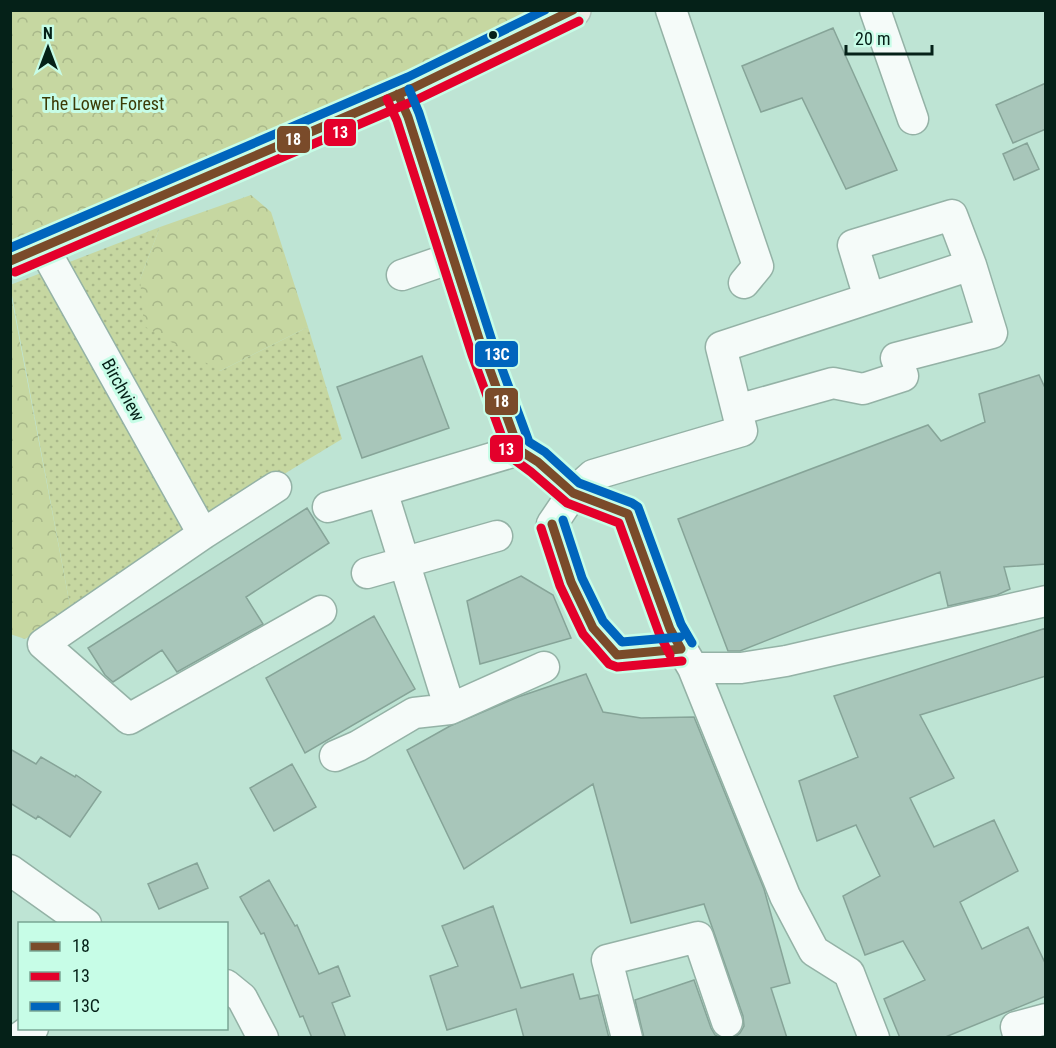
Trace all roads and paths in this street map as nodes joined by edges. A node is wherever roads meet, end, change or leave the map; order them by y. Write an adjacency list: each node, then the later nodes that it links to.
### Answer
1 (574, 10): 4 (main road)
2 (671, 10): 11 (street)
3 (875, 10): 5 (street)
4 (398, 94): 6 (main road); 7 (street)
5 (913, 119)
6 (43, 247): 8 (main road); 19 (street, Birchview)
7 (454, 257): 10 (street); 14 (street)
8 (10, 261)
9 (971, 265): 12 (street); 12 (street); 13 (street)
10 (402, 275)
11 (744, 283)
12 (869, 298): 13 (street)
13 (737, 410): 17 (street)
14 (519, 450): 16 (street); 17 (street)
15 (276, 487): 19 (street)
16 (382, 491): 18 (street); 21 (street)
17 (573, 493): 25 (street); 25 (street)
18 (328, 507)
19 (203, 534): 24 (street)
20 (497, 536): 21 (street)
21 (404, 562): 22 (street); 27 (street)
22 (367, 573)
23 (1046, 601): 25 (street)
24 (321, 611)
25 (687, 659): 38 (street)
26 (544, 667): 27 (street)
27 (450, 709): 28 (street)
28 (335, 756)
29 (10, 870): 30 (street)
30 (83, 922)
31 (228, 987): 36 (street)
32 (1046, 1019): 39 (street)
33 (727, 1022): 37 (street)
34 (31, 1030): 35 (street)
35 (18, 1038)
36 (263, 1038)
37 (627, 1038)
38 (874, 1038)
39 (1019, 1038)

